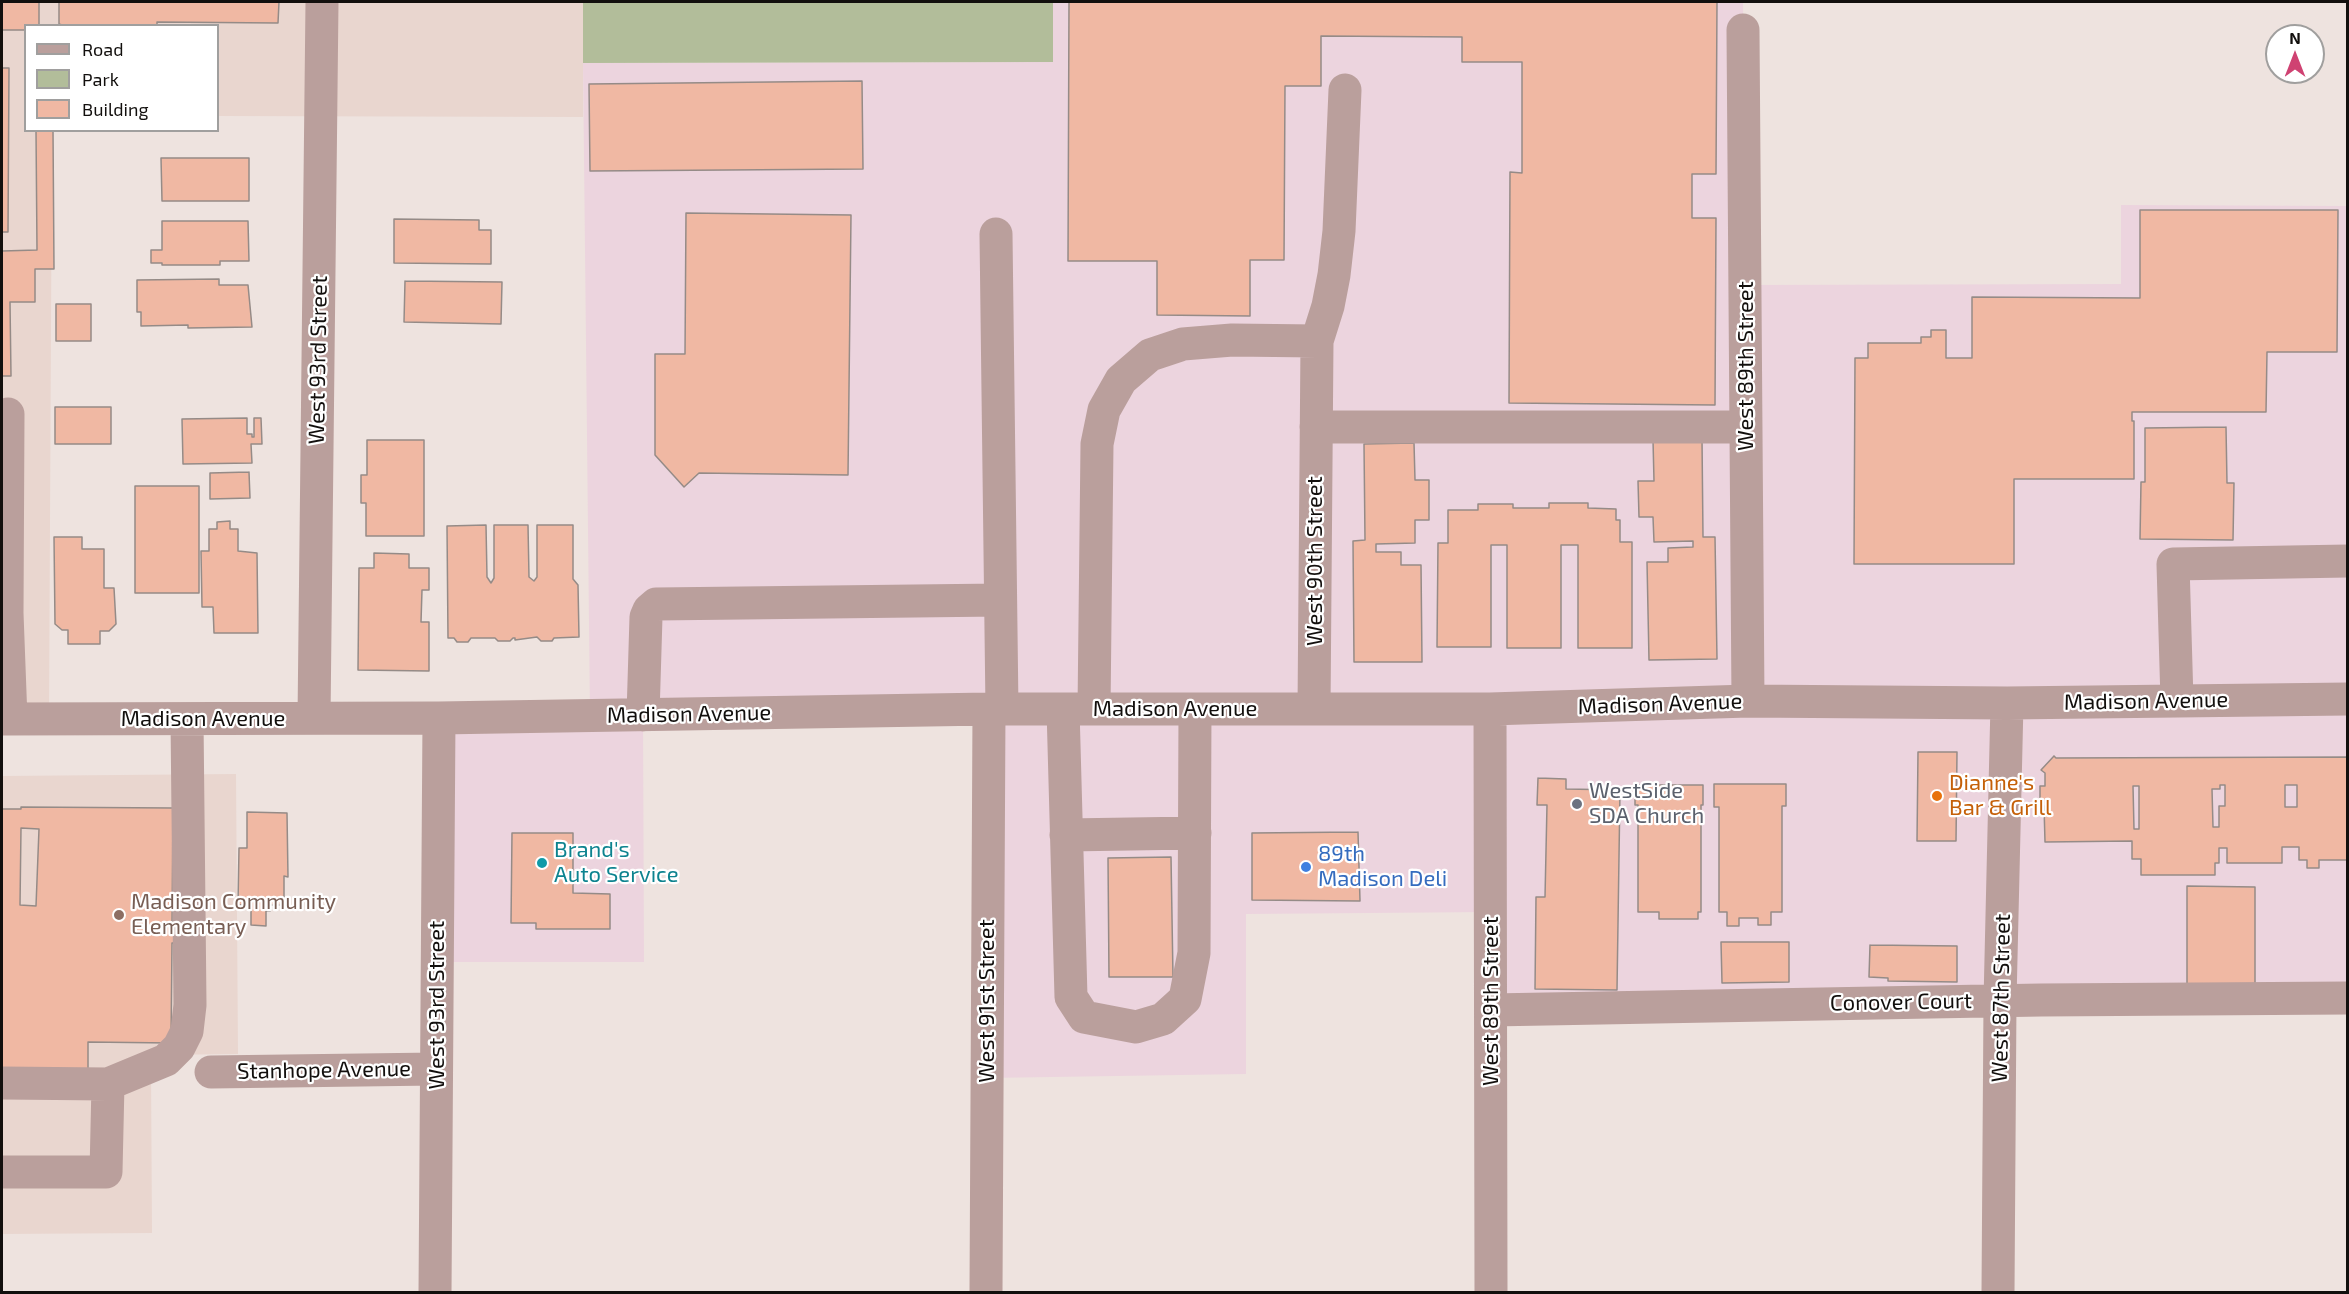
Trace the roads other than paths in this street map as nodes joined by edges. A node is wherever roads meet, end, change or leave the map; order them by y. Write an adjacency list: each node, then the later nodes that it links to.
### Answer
1 (322, 2): 23 (street, West 93rd Street)
2 (1743, 30): 8 (street, West 89th Street)
3 (1345, 90): 5 (street, West 90th Street)
4 (996, 234): 10 (street, West 91st Street)
5 (1317, 341): 7 (street, West 90th Street); 17 (street)
6 (8, 414): 11 (street)
7 (1316, 420): 8 (street); 19 (street, West 90th Street)
8 (1746, 428): 13 (street, West 89th Street)
9 (2348, 561): 14 (street)
10 (1000, 600): 16 (street, West 91st Street); 21 (street)
11 (4, 613): 25 (street)
12 (2348, 699): 14 (street, Madison Avenue)
13 (1748, 701): 15 (street, Madison Avenue); 20 (street, Madison Avenue)
14 (2177, 701): 15 (street, Madison Avenue)
15 (2007, 703): 29 (street, West 87th Street)
16 (995, 710): 17 (street, Madison Avenue); 21 (street, Madison Avenue); 37 (street, West 91st Street)
17 (1078, 710): 18 (street, Madison Avenue); 27 (street)
18 (1195, 710): 19 (street, Madison Avenue); 26 (street)
19 (1314, 710): 20 (street, Madison Avenue)
20 (1490, 710): 30 (street, West 89th Street)
21 (643, 715): 24 (street, Madison Avenue)
22 (187, 718): 23 (street, Madison Avenue); 25 (street, Madison Avenue); 34 (street)
23 (314, 718): 24 (street, Madison Avenue)
24 (439, 718): 31 (street, West 93rd Street)
25 (6, 719)
26 (1195, 833): 27 (street); 27 (street)
27 (1066, 835)
28 (2348, 998): 29 (street, Conover Court)
29 (2000, 1001): 30 (street, Conover Court); 39 (street, West 87th Street)
30 (1491, 1010): 38 (street, West 89th Street)
31 (436, 1069): 32 (street, Stanhope Avenue); 36 (street, West 93rd Street)
32 (211, 1072)
33 (2, 1083): 34 (street)
34 (108, 1084): 35 (street)
35 (2, 1172)
36 (435, 1293)
37 (986, 1293)
38 (1491, 1293)
39 (1998, 1293)

